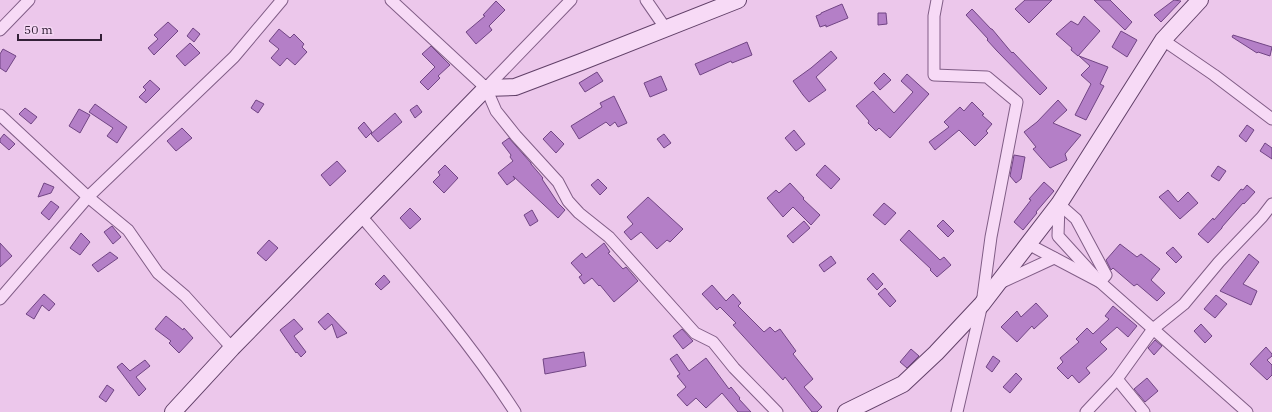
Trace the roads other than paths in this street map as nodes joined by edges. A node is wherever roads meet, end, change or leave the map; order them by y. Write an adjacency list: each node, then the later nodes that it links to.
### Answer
1 (29, 0): 10 (street)
2 (282, 0): 15 (street)
3 (391, 0): 12 (street)
4 (571, 0): 12 (street)
5 (646, 0): 9 (street)
6 (738, 0): 9 (street)
7 (937, 0): 24 (street)
8 (1200, 0): 11 (street)
9 (666, 29): 12 (street)
10 (0, 30)
11 (1163, 40): 14 (street); 16 (street)
12 (486, 88): 18 (street); 30 (street)
13 (0, 115): 15 (street)
14 (1272, 119)
15 (88, 197): 23 (street); 26 (street)
16 (1060, 204): 19 (street); 21 (street); 21 (street)
17 (1272, 204): 25 (street)
18 (361, 216): 26 (street); 29 (street)
19 (1028, 244): 20 (street); 22 (street)
20 (1054, 258): 21 (street); 22 (street)
21 (1100, 282): 25 (street)
22 (998, 283): 24 (street)
23 (0, 299)
24 (982, 304): 31 (street); 32 (street)
25 (1153, 329): 27 (street); 35 (street)
26 (232, 348): 28 (street)
27 (1117, 378): 33 (street); 34 (street)
28 (173, 412)
29 (515, 412)
30 (777, 412)
31 (846, 412)
32 (957, 412)
33 (1086, 412)
34 (1144, 412)
35 (1247, 412)

